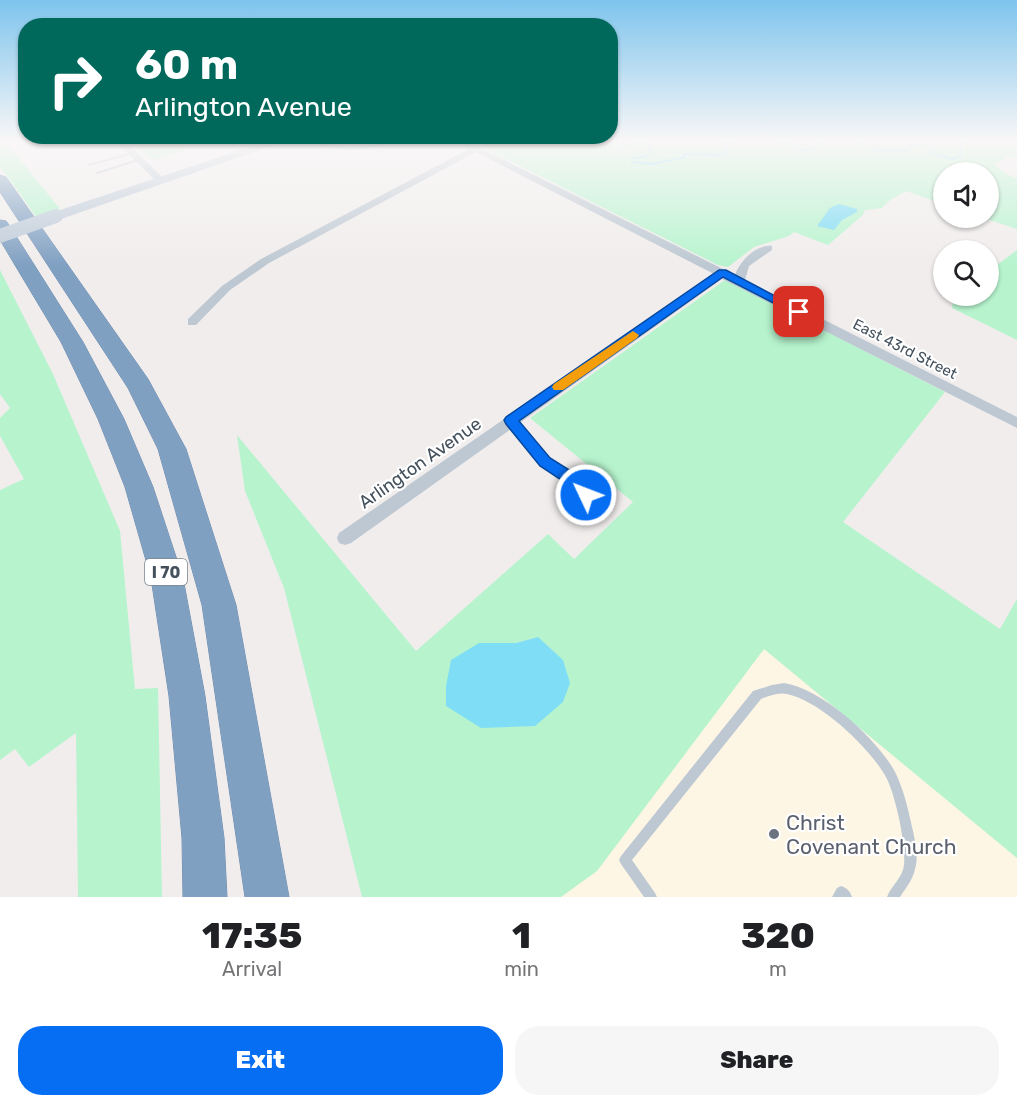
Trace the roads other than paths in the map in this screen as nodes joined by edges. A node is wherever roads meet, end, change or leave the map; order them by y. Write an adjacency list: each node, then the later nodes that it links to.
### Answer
1 (1, 182): 16 (highway, I 70)
2 (155, 182): 6 (street, bridge)
3 (415, 182): 10 (street)
4 (542, 182): 8 (street, East 43rd Street)
5 (0, 225): 15 (highway, I 70)
6 (0, 236)
7 (768, 248): 9 (street)
8 (723, 273): 9 (street, East 43rd Street); 11 (street, Arlington Avenue)
9 (739, 281): 12 (street, East 43rd Street)
10 (192, 322)
11 (511, 420): 13 (lane); 14 (street, Arlington Avenue)
12 (1017, 423)
13 (580, 504)
14 (345, 538)
15 (205, 897)
16 (267, 897)
17 (651, 897): 20 (lane)
18 (838, 897): 19 (lane)
19 (846, 897)
20 (893, 897)

